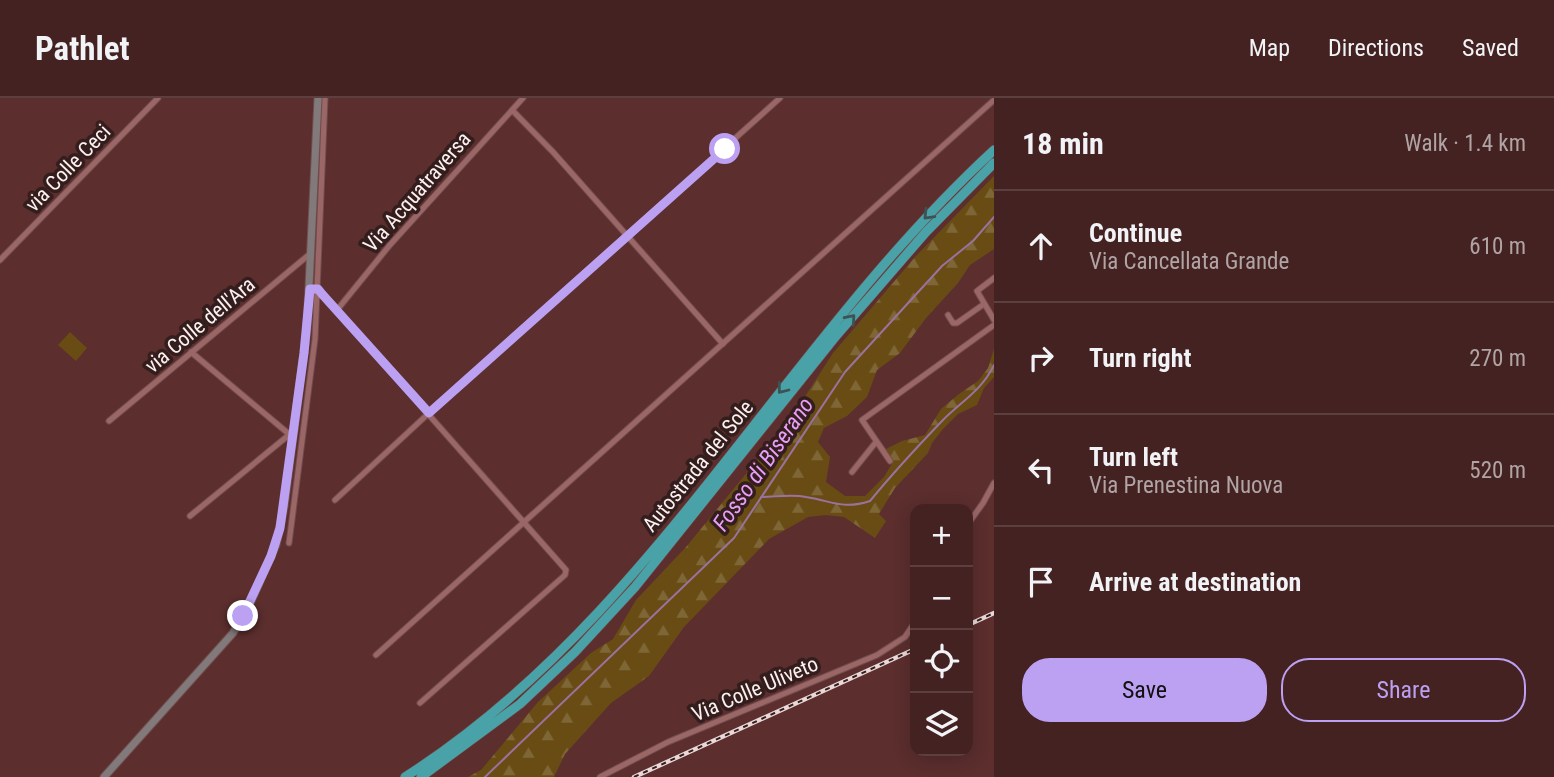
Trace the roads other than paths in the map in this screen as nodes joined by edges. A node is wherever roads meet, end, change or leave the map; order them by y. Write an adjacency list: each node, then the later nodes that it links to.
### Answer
1 (158, 98): 12 (street, via Colle Ceci)
2 (318, 98): 11 (main road)
3 (326, 98): 14 (street)
4 (523, 98): 7 (street, Via Acquatraversa)
5 (780, 98): 10 (street)
6 (994, 100): 20 (street)
7 (512, 110): 10 (street); 16 (street, Via Acquatraversa)
8 (994, 150): 38 (highway, Autostrada del Sole, one-way to 38)
9 (994, 163): 39 (highway, Autostrada del Sole, one-way to 9)
10 (627, 236): 20 (street); 22 (street)
11 (311, 252): 14 (main road); 21 (street, via Colle dell'Ara)
12 (0, 260)
13 (994, 278): 15 (street)
14 (314, 289): 16 (street); 24 (main road); 33 (street)
15 (984, 304): 17 (street); 18 (street)
16 (337, 310): 22 (street)
17 (991, 310): 19 (street)
18 (948, 315)
19 (994, 322): 25 (street)
20 (723, 344): 32 (street)
21 (191, 352): 23 (street, via Colle dell'Ara); 24 (street)
22 (429, 413): 29 (street); 32 (street)
23 (109, 421)
24 (292, 432): 30 (street); 37 (main road)
25 (876, 442): 26 (street); 27 (street)
26 (890, 461)
27 (852, 472)
28 (994, 483): 31 (street)
29 (335, 500)
30 (190, 516)
31 (973, 517)
32 (525, 522): 35 (street); 36 (street)
33 (289, 543)
34 (910, 629): 40 (street, Via Colle Uliveto)
35 (376, 655)
36 (420, 703)
37 (104, 777)
38 (405, 777)
39 (421, 777)
40 (600, 777)

